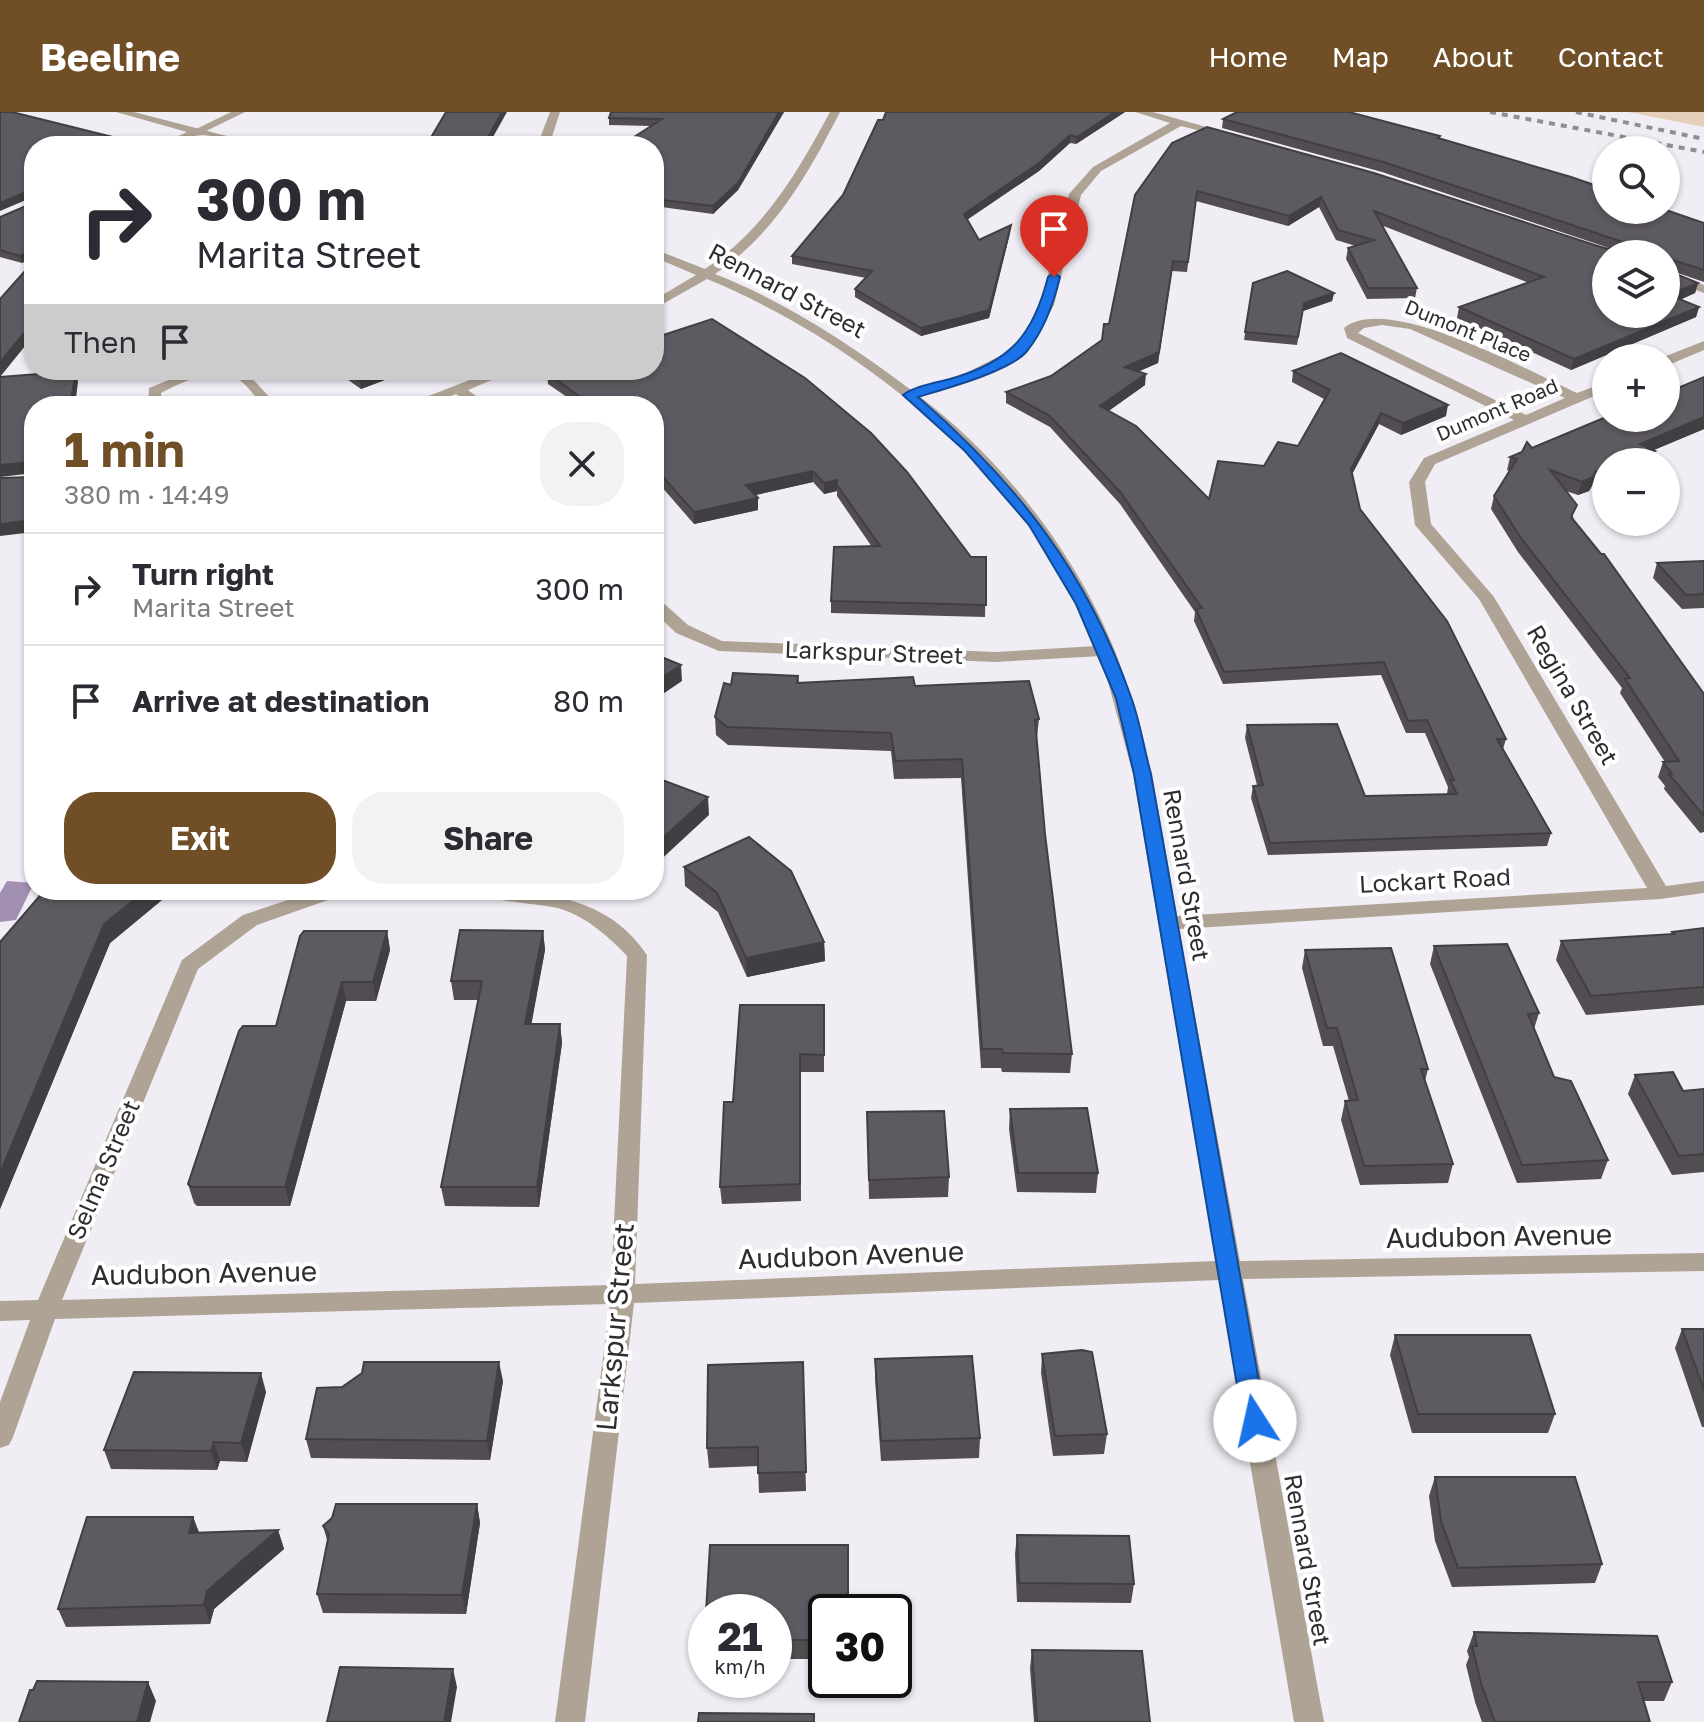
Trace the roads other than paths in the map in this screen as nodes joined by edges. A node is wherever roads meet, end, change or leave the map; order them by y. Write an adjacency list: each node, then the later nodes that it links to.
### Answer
1 (121, 112): 7 (street)
2 (240, 112): 7 (street)
3 (555, 112): 10 (street)
4 (835, 112): 13 (street)
5 (1140, 112): 6 (street)
6 (1180, 122): 11 (street); 24 (street)
7 (198, 131): 8 (street); 9 (street)
8 (187, 136)
9 (219, 136)
10 (547, 136)
11 (1239, 138)
12 (664, 257): 13 (street, Rennard Street)
13 (709, 275): 16 (street); 24 (street, Rennard Street)
14 (1680, 280): 15 (street)
15 (1704, 289)
16 (664, 300)
17 (1704, 345): 18 (street)
18 (1680, 355)
19 (175, 380): 25 (street)
20 (246, 380): 26 (street)
21 (484, 380): 22 (street)
22 (459, 390): 27 (street); 28 (street)
23 (1592, 392): 29 (street, Dumont Road)
24 (909, 395): 33 (street, Rennard Street)
25 (154, 396)
26 (261, 396)
27 (441, 396)
28 (468, 396)
29 (1576, 398): 30 (street, Dumont Road); 30 (street, Dumont Place)
30 (1525, 420): 31 (street, Dumont Road)
31 (1428, 530): 35 (street, Regina Street)
32 (664, 612): 33 (street, Larkspur Street)
33 (1107, 651): 38 (street, Rennard Street)
34 (1704, 887): 35 (street, Lockart Road)
35 (1660, 893): 38 (street, Lockart Road)
36 (309, 900): 42 (street, Selma Street)
37 (547, 900): 41 (street, Larkspur Street)
38 (1168, 923): 40 (street, Rennard Street)
39 (1704, 1262): 40 (street, Audubon Avenue)
40 (1228, 1270): 41 (street, Audubon Avenue); 46 (street, Rennard Street)
41 (623, 1294): 42 (street, Audubon Avenue); 45 (street, Larkspur Street)
42 (47, 1307): 43 (street, Audubon Avenue); 44 (street, Selma Street)
43 (0, 1311)
44 (0, 1437)
45 (570, 1722)
46 (1309, 1722)

